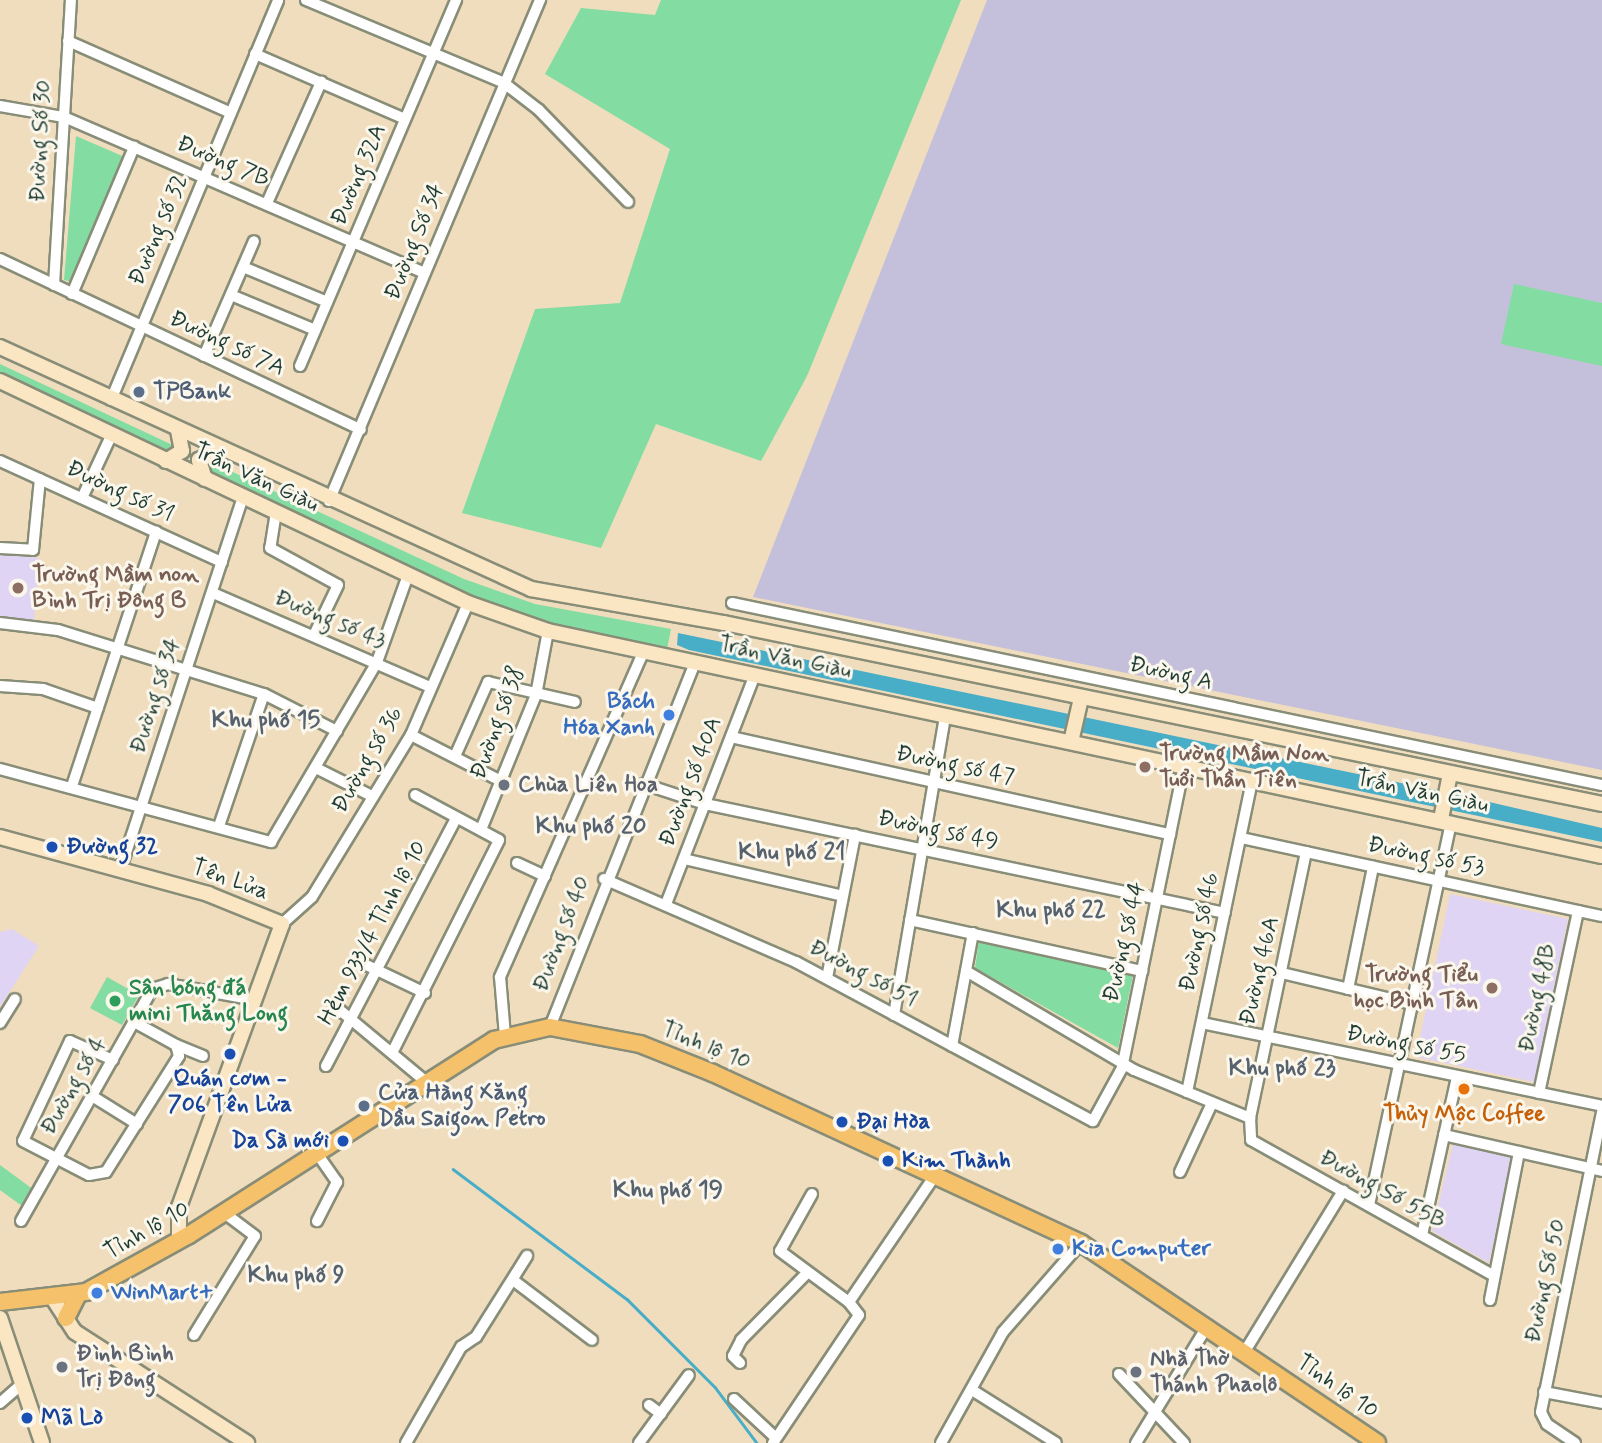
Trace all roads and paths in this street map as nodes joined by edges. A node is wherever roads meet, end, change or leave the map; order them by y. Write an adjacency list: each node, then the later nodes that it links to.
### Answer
1 (71, 0): 6 (street, Đường Số 30)
2 (278, 0): 8 (street, Đường số 32)
3 (306, 0): 7 (street)
4 (456, 0): 7 (street, Đường 32A)
5 (540, 0): 10 (street, Đường Số 34)
6 (68, 41): 12 (street); 13 (street, Đường Số 30)
7 (433, 53): 10 (street); 14 (street, Đường 32A)
8 (255, 54): 9 (street); 12 (street, Đường số 32)
9 (321, 82): 14 (street); 18 (street)
10 (504, 83): 17 (street); 23 (street, Đường Số 34)
11 (0, 106): 13 (street, Đường 7B)
12 (231, 113): 16 (street, Đường số 32)
13 (64, 117): 15 (street, Đường 7B); 24 (street, Đường Số 30)
14 (405, 119): 19 (street, Đường 32A)
15 (134, 147): 16 (street, Đường 7B); 25 (street)
16 (204, 176): 18 (street, Đường 7B); 28 (street, Đường số 32)
17 (628, 202)
18 (267, 203): 19 (street, Đường 7B)
19 (354, 240): 23 (street, Đường 7B); 27 (street, Đường 32A)
20 (254, 241): 22 (street)
21 (0, 259): 24 (street, Đường số 7A)
22 (243, 267): 26 (street); 27 (street)
23 (425, 273): 35 (street, Đường Số 34)
24 (54, 285): 25 (street, Đường số 7A)
25 (72, 294): 28 (street, Đường số 7A)
26 (230, 295): 29 (street); 31 (street)
27 (327, 302): 29 (street, Đường 32A)
28 (141, 327): 31 (street, Đường số 7A); 34 (street, Đường số 32)
29 (315, 330): 32 (street, Đường 32A)
30 (0, 347): 34 (main road, Trần Văn Giàu)
31 (204, 356): 35 (street, Đường số 7A)
32 (300, 366)
33 (0, 381): 37 (main road, Trần Văn Giàu)
34 (111, 400): 36 (main road, Trần Văn Giàu)
35 (360, 430): 45 (street, Đường Số 34)
36 (178, 431): 38 (main road, Trần Văn Giàu); 40 (main road)
37 (111, 436): 40 (main road, Trần Văn Giàu); 44 (street)
38 (220, 451): 42 (main road); 45 (main road, Trần Văn Giàu)
39 (0, 461): 41 (street, Đường số 31)
40 (166, 461): 42 (main road, Trần Văn Giàu)
41 (40, 479): 44 (street, Đường số 31); 48 (street)
42 (206, 479): 43 (main road, Trần Văn Giàu)
43 (243, 497): 46 (main road, Trần Văn Giàu); 49 (street, Đường số 34)
44 (82, 498): 47 (street, Đường số 31)
45 (329, 501): 68 (main road, Trần Văn Giàu)
46 (276, 512): 50 (main road, Trần Văn Giàu); 56 (street)
47 (156, 533): 49 (street, Đường số 31); 57 (street)
48 (0, 548)
49 (222, 562): 51 (street, Đường số 34)
50 (408, 575): 52 (main road, Trần Văn Giàu); 59 (street)
51 (213, 593): 56 (street, Đường số 43); 61 (street, Đường số 34)
52 (468, 603): 55 (main road, Trần Văn Giàu); 64 (street, Đường số 36)
53 (732, 603): 84 (street, Đường A)
54 (0, 624): 57 (street)
55 (548, 631): 58 (main road, Trần Văn Giàu); 66 (street, Đường số 38)
56 (314, 635): 59 (street, Đường số 43)
57 (118, 648): 61 (street); 69 (street)
58 (644, 651): 60 (main road, Trần Văn Giàu); 106 (street)
59 (377, 662): 64 (street, Đường số 43); 71 (street)
60 (695, 662): 62 (main road, Trần Văn Giàu); 83 (street, Đường số 40)
61 (186, 669): 65 (street); 88 (street, Đường số 34)
62 (755, 675): 70 (main road, Trần Văn Giàu); 73 (street, Đường số 40A)
63 (0, 686): 69 (street)
64 (430, 687): 72 (street, Đường số 36)
65 (264, 694): 71 (street); 93 (street)
66 (536, 695): 67 (street); 75 (street); 81 (street, Đường số 38)
67 (575, 702)
68 (1080, 702): 74 (main road); 79 (main road, Trần Văn Giàu)
69 (98, 708): 85 (street)
70 (945, 716): 74 (main road, Trần Văn Giàu); 82 (street)
71 (337, 731): 77 (street)
72 (411, 735): 75 (street); 87 (street, Đường số 36)
73 (731, 737): 82 (street, Đường số 47); 89 (street, Đường số 40A)
74 (1072, 738): 76 (main road, Trần Văn Giàu)
75 (456, 754): 81 (street)
76 (1184, 765): 80 (main road, Trần Văn Giàu); 95 (street, Đường số 44)
77 (316, 768): 87 (street); 93 (street)
78 (0, 769): 85 (street)
79 (1450, 774): 90 (main road, Trần Văn Giàu); 92 (main road)
80 (1252, 780): 92 (main road, Trần Văn Giàu); 98 (street, Đường số 46)
81 (501, 781): 94 (street, Đường số 38)
82 (934, 783): 95 (street, Đường số 47); 99 (street)
83 (644, 784): 89 (street, Đường số 49); 107 (street, Đường số 40)
84 (1602, 785)
85 (72, 786): 88 (street)
86 (415, 795): 91 (street)
87 (372, 796): 116 (street, Đường số 36)
88 (144, 803): 93 (street); 105 (street, Đường số 34)
89 (705, 804): 96 (street, Đường số 49); 102 (street, Đường số 40A)
90 (1602, 804)
91 (456, 818): 94 (street); 119 (street, Hẻm 933/4 Tỉnh lộ 10)
92 (1446, 820): 101 (main road, Trần Văn Giàu); 108 (street)
93 (219, 827)
94 (482, 827): 125 (street)
95 (1170, 834): 110 (street, Đường số 44)
96 (855, 835): 99 (street, Đường số 49); 109 (street)
97 (0, 837): 105 (main road, Tên Lửa)
98 (1241, 838): 100 (street, Đường số 53); 113 (street, Đường số 46)
99 (922, 849): 110 (street, Đường số 49); 115 (street)
100 (1306, 852): 104 (street, Đường số 53); 122 (street, Đường 46A)
101 (1601, 855)
102 (684, 859): 109 (street); 111 (street, Đường số 40A)
103 (517, 863): 106 (street)
104 (1373, 867): 108 (street, Đường số 53); 124 (street)
105 (121, 868): 116 (main road, Tên Lửa)
106 (545, 876): 136 (street)
107 (604, 879): 111 (street, Đường số 51); 135 (street, Đường số 40)
108 (1442, 883): 112 (street, Đường số 53); 128 (street)
109 (843, 896): 123 (street)
110 (1157, 898): 113 (street, Đường số 49); 121 (street, Đường số 44)
111 (666, 904): 123 (street, Đường số 51)
112 (1578, 911): 114 (street, Đường số 53); 149 (street, Đường 48B)
113 (1225, 913): 134 (street, Đường số 46)
114 (1602, 916)
115 (910, 920): 117 (street); 130 (street)
116 (282, 924): 127 (main road, Tên Lửa)
117 (973, 933): 120 (street); 121 (street)
118 (360, 962): 119 (street)
119 (379, 970): 125 (street); 131 (street, Hẻm 933/4 Tỉnh lộ 10)
120 (966, 971): 139 (street); 143 (street)
121 (1142, 971): 143 (street, Đường số 44)
122 (1282, 973): 124 (street); 137 (street, Đường 46A)
123 (827, 978): 130 (street, Đường số 51)
124 (1349, 989): 128 (street)
125 (425, 993): 140 (street)
126 (15, 999): 133 (street)
127 (255, 1000): 132 (street, Đường số 4); 172 (main road, Tên Lửa)
128 (1416, 1005): 145 (street)
129 (335, 1006): 131 (street)
130 (894, 1015): 139 (street, Đường số 51)
131 (351, 1017): 140 (street); 144 (street, Hẻm 933/4 Tỉnh lộ 10)
132 (134, 1022): 138 (street); 142 (street, Đường số 4)
133 (0, 1023)
134 (1202, 1023): 137 (street, Đường số 55); 148 (street, Đường số 46)
135 (550, 1027): 136 (main road, Tỉnh lộ 10); 164 (main road, Tỉnh lộ 10)
136 (505, 1035): 147 (main road, Tỉnh lộ 10)
137 (1266, 1038): 145 (street, Đường số 55); 154 (street, Đường 46A)
138 (176, 1045): 141 (street); 156 (street)
139 (952, 1046): 155 (street, Đường số 51)
140 (393, 1051): 147 (street)
141 (203, 1056)
142 (113, 1060): 150 (street, Đường số 4); 161 (street)
143 (1123, 1063): 148 (street); 155 (street, Đường số 44)
144 (326, 1066)
145 (1403, 1066): 146 (street, Đường số 55); 167 (street)
146 (1457, 1077): 149 (street, Đường số 55); 157 (street)
147 (425, 1081): 159 (main road, Tỉnh lộ 10)
148 (1187, 1092): 151 (street)
149 (1539, 1093): 152 (street, Đường số 55)
150 (92, 1096): 156 (street); 161 (street, Đường số 4)
151 (1212, 1103): 154 (street); 163 (street)
152 (1602, 1106)
153 (1602, 1112): 162 (street, Đường Số 50)
154 (1250, 1118): 158 (street, Đường 46A)
155 (1093, 1121)
156 (137, 1124): 161 (street)
157 (1444, 1135): 160 (street); 171 (street)
158 (1251, 1139): 165 (street, Đường Số 55B)
159 (316, 1152): 168 (main road, Tỉnh lộ 10); 170 (street)
160 (1519, 1152): 162 (street); 176 (street)
161 (56, 1159): 169 (street, Đường số 4)
162 (1596, 1169): 194 (street, Đường Số 50)
163 (1180, 1172)
164 (936, 1174): 173 (main road, Tỉnh lộ 10); 182 (street)
165 (1343, 1191): 167 (street, Đường Số 55B); 188 (street)
166 (812, 1194): 175 (street)
167 (1369, 1205): 171 (street, Đường Số 55B)
168 (223, 1212): 172 (main road, Tỉnh lộ 10); 186 (street)
169 (21, 1221)
170 (317, 1221)
171 (1422, 1235): 176 (street, Đường Số 55B)
172 (179, 1241): 178 (main road, Tỉnh lộ 10)
173 (1081, 1243): 185 (main road, Tỉnh lộ 10); 193 (street)
174 (527, 1256): 177 (street)
175 (806, 1274): 182 (street); 189 (street)
176 (1494, 1276): 180 (street)
177 (513, 1280): 187 (street); 205 (street)
178 (78, 1294): 179 (main road, Tỉnh lộ 10); 184 (main road)
179 (54, 1300): 181 (main road, Tỉnh lộ 10); 184 (main road)
180 (1490, 1300)
181 (0, 1302)
182 (849, 1302): 201 (street)
183 (0, 1318): 192 (main road)
184 (65, 1318): 204 (main road)
185 (1208, 1325): 188 (main road, Tỉnh lộ 10); 199 (street)
186 (194, 1335)
187 (592, 1340)
188 (1245, 1351): 202 (main road, Tỉnh lộ 10)
189 (740, 1363)
190 (1119, 1374): 199 (street)
191 (689, 1376): 200 (street)
192 (21, 1385): 196 (street); 203 (main road)
193 (972, 1390): 207 (street); 208 (street)
194 (1544, 1392): 197 (street); 211 (street, Đường Số 50)
195 (734, 1399): 201 (street)
196 (0, 1403)
197 (1602, 1404)
198 (649, 1405): 200 (street)
199 (1154, 1410): 209 (street); 210 (street)
200 (661, 1414): 206 (street)
201 (775, 1441)
202 (1372, 1442)
203 (42, 1443)
204 (247, 1443)
205 (406, 1443)
206 (639, 1443)
207 (941, 1443)
208 (1056, 1443)
209 (1136, 1443)
210 (1184, 1443)
211 (1574, 1443)

